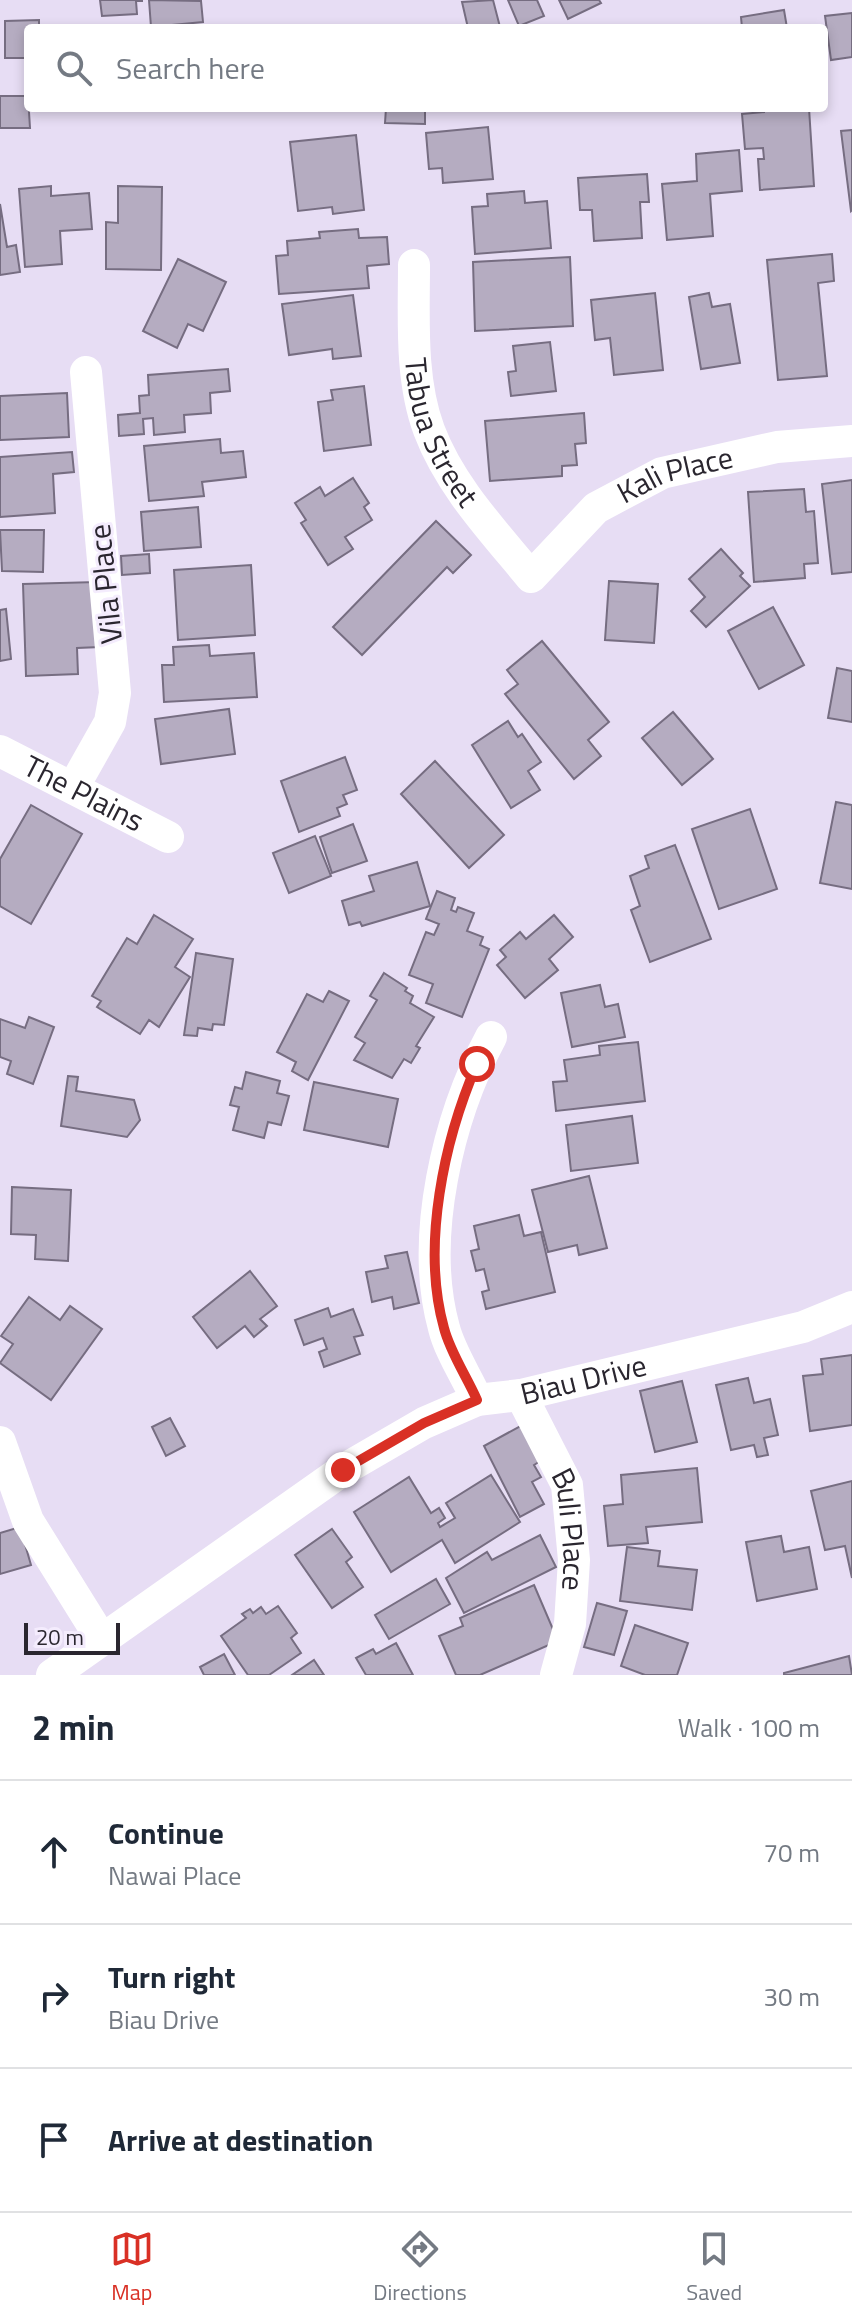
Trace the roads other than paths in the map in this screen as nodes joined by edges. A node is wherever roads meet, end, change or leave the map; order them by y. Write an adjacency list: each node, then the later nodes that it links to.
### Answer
1 (414, 265): 4 (street, Tabua Street)
2 (86, 372): 6 (street, Vila Place)
3 (852, 441): 4 (street, Kali Place)
4 (531, 577)
5 (0, 751): 6 (street, The Plains)
6 (74, 786): 7 (street, The Plains)
7 (168, 837)
8 (491, 1037): 11 (street)
9 (852, 1307): 10 (street, Biau Drive)
10 (521, 1395): 11 (street, Biau Drive); 15 (street, Buli Place)
11 (477, 1400): 13 (street, Biau Drive)
12 (0, 1442): 13 (street)
13 (102, 1640): 14 (street, Biau Drive)
14 (52, 1675)
15 (556, 1675)

